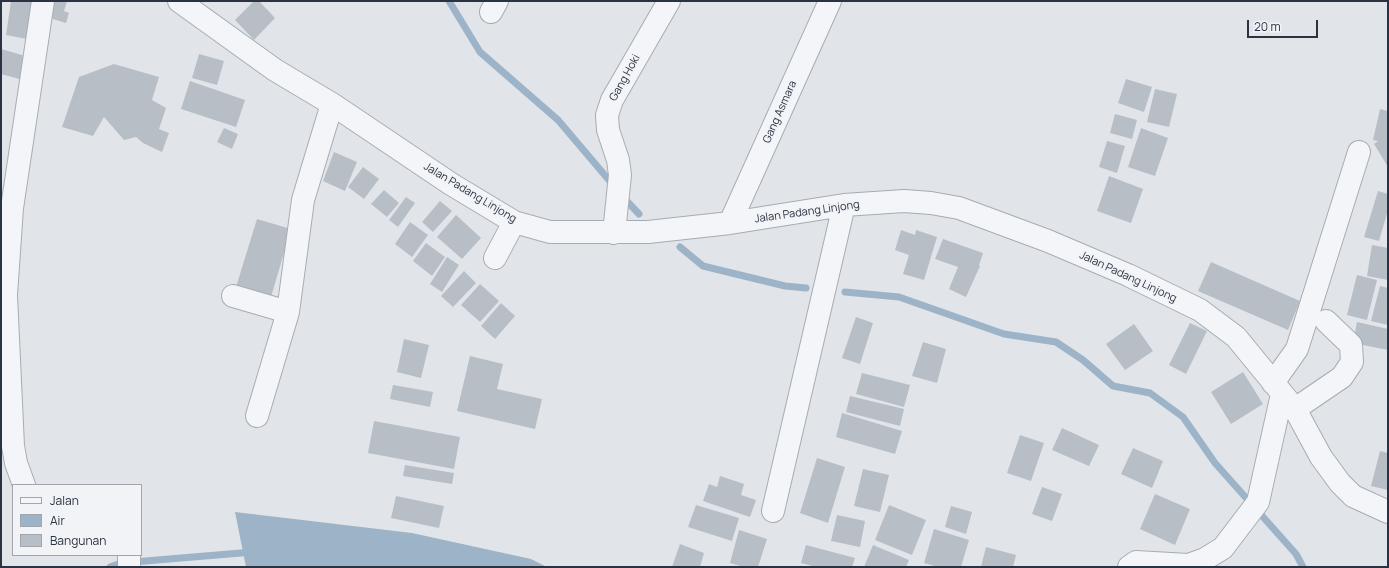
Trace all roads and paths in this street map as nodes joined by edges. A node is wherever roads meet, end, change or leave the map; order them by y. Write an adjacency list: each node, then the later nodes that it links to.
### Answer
1 (43, 1): 17 (street)
2 (670, 1): 10 (street, Gang Hoki)
3 (830, 1): 9 (street, Gang Asmara)
4 (182, 2): 5 (street, Jalan Padang Linjong)
5 (332, 104): 8 (street, Jalan Padang Linjong); 13 (street)
6 (1359, 152): 15 (street)
7 (844, 205): 9 (street, Jalan Padang Linjong); 15 (street, Jalan Padang Linjong); 18 (street)
8 (514, 222): 10 (street, Jalan Padang Linjong); 11 (street)
9 (730, 223): 10 (street, Jalan Padang Linjong)
10 (614, 233)
11 (495, 258)
12 (233, 296): 13 (street)
13 (288, 312): 16 (street)
14 (1326, 321): 15 (street)
15 (1283, 395): 19 (street, Jalan Padang Linjong); 22 (street)
16 (257, 416)
17 (24, 484)
18 (773, 512)
19 (1388, 512)
20 (129, 556): 21 (street)
21 (129, 567)
22 (1129, 567)

